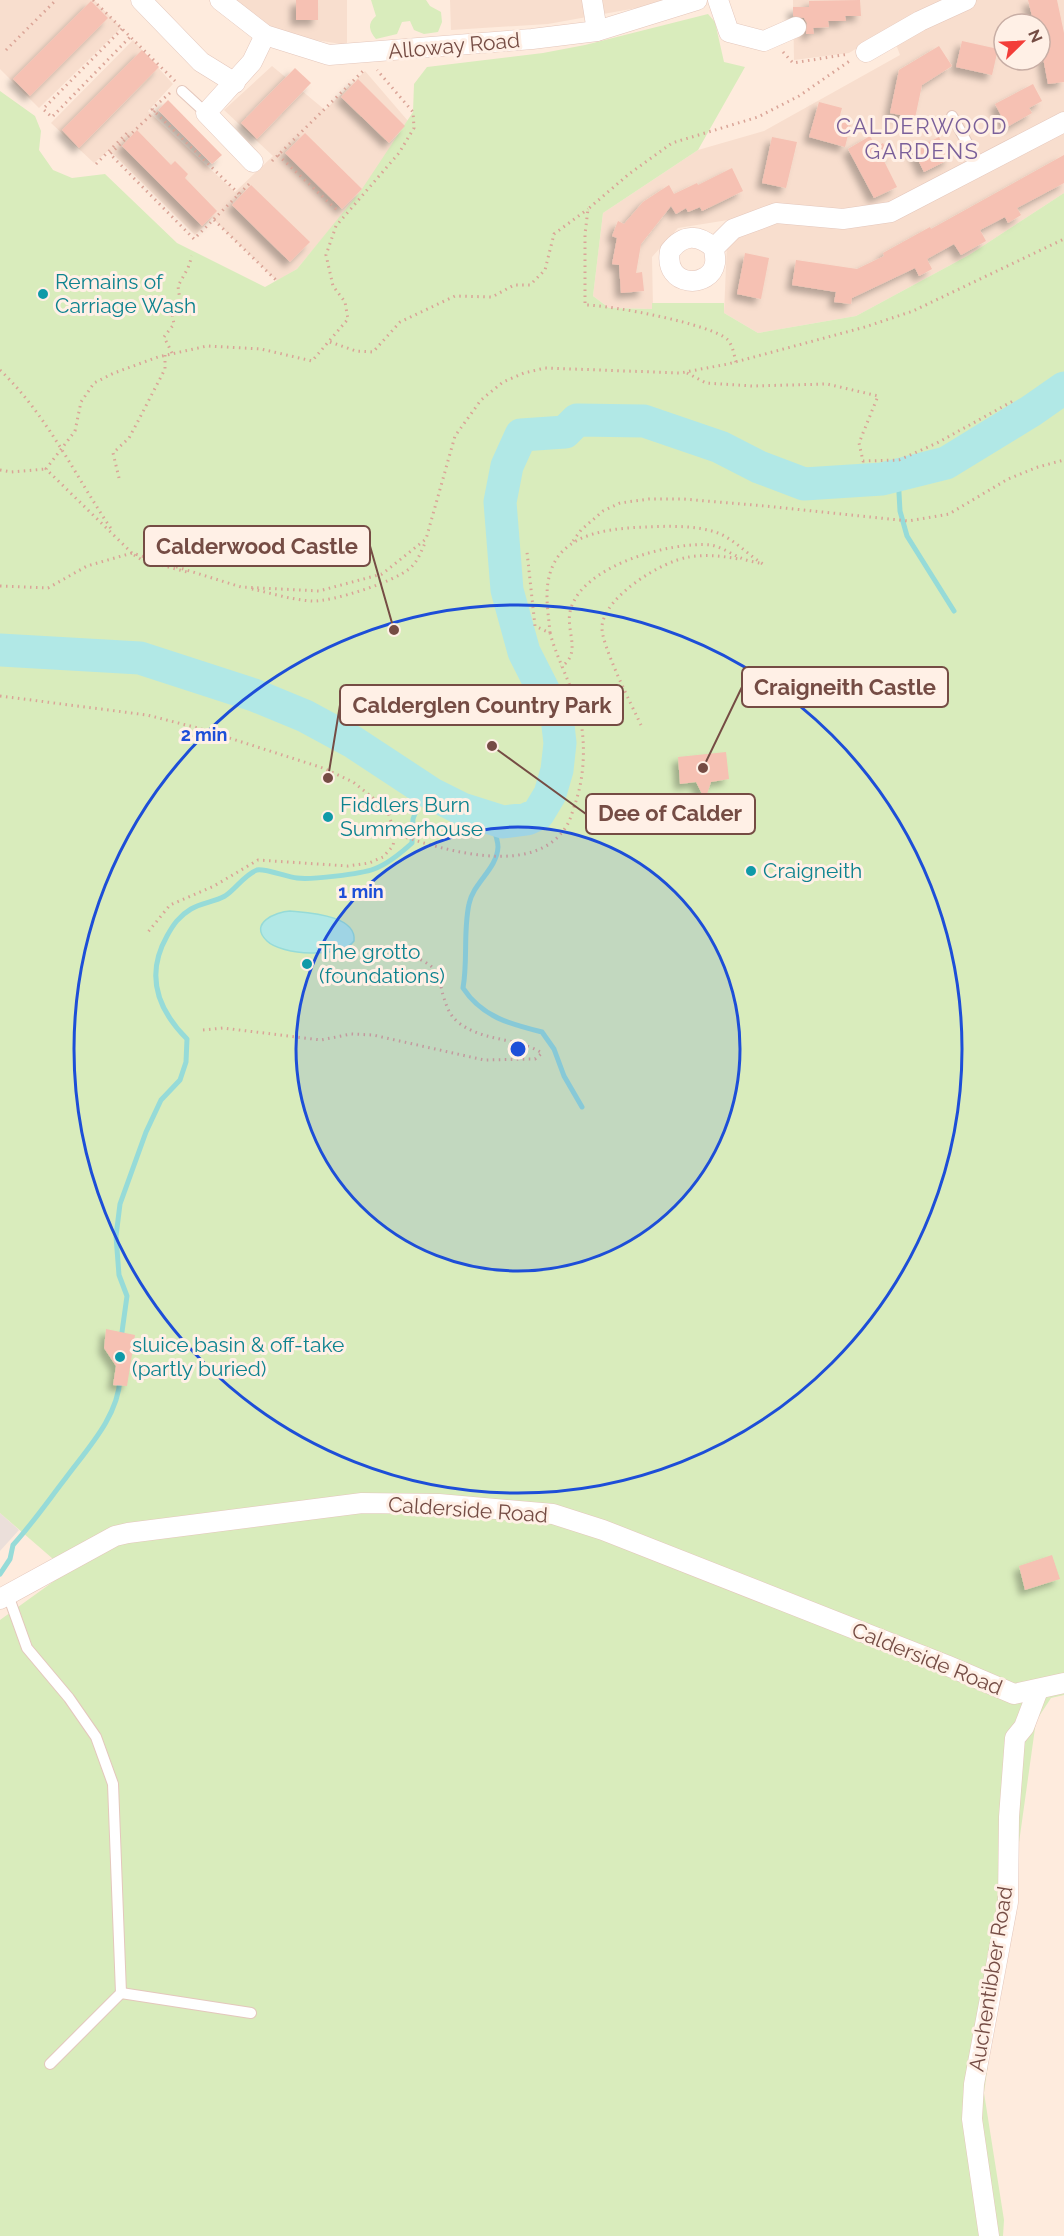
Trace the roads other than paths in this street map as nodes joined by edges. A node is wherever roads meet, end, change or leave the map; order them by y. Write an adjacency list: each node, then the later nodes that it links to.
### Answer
1 (141, 0): 11 (street)
2 (220, 0): 9 (street, Alloway Road)
3 (592, 0): 8 (street)
4 (697, 0): 8 (street, Alloway Road)
5 (718, 0): 7 (street)
6 (966, 0): 10 (street)
7 (796, 27)
8 (597, 31): 9 (street, Alloway Road)
9 (265, 35): 11 (street)
10 (863, 52)
11 (235, 83): 13 (street)
12 (180, 88): 13 (lane)
13 (206, 113): 17 (street)
14 (952, 116): 16 (lane)
15 (1064, 122): 16 (street)
16 (980, 166): 18 (street)
17 (259, 168)
18 (714, 248)
19 (4, 1597): 21 (street, Calderside Road); 22 (lane)
20 (1064, 1683): 21 (street, Calderside Road)
21 (1038, 1690): 25 (street, Auchentibber Road)
22 (121, 1993): 23 (lane); 24 (lane)
23 (251, 2013)
24 (50, 2064)
25 (989, 2236)

